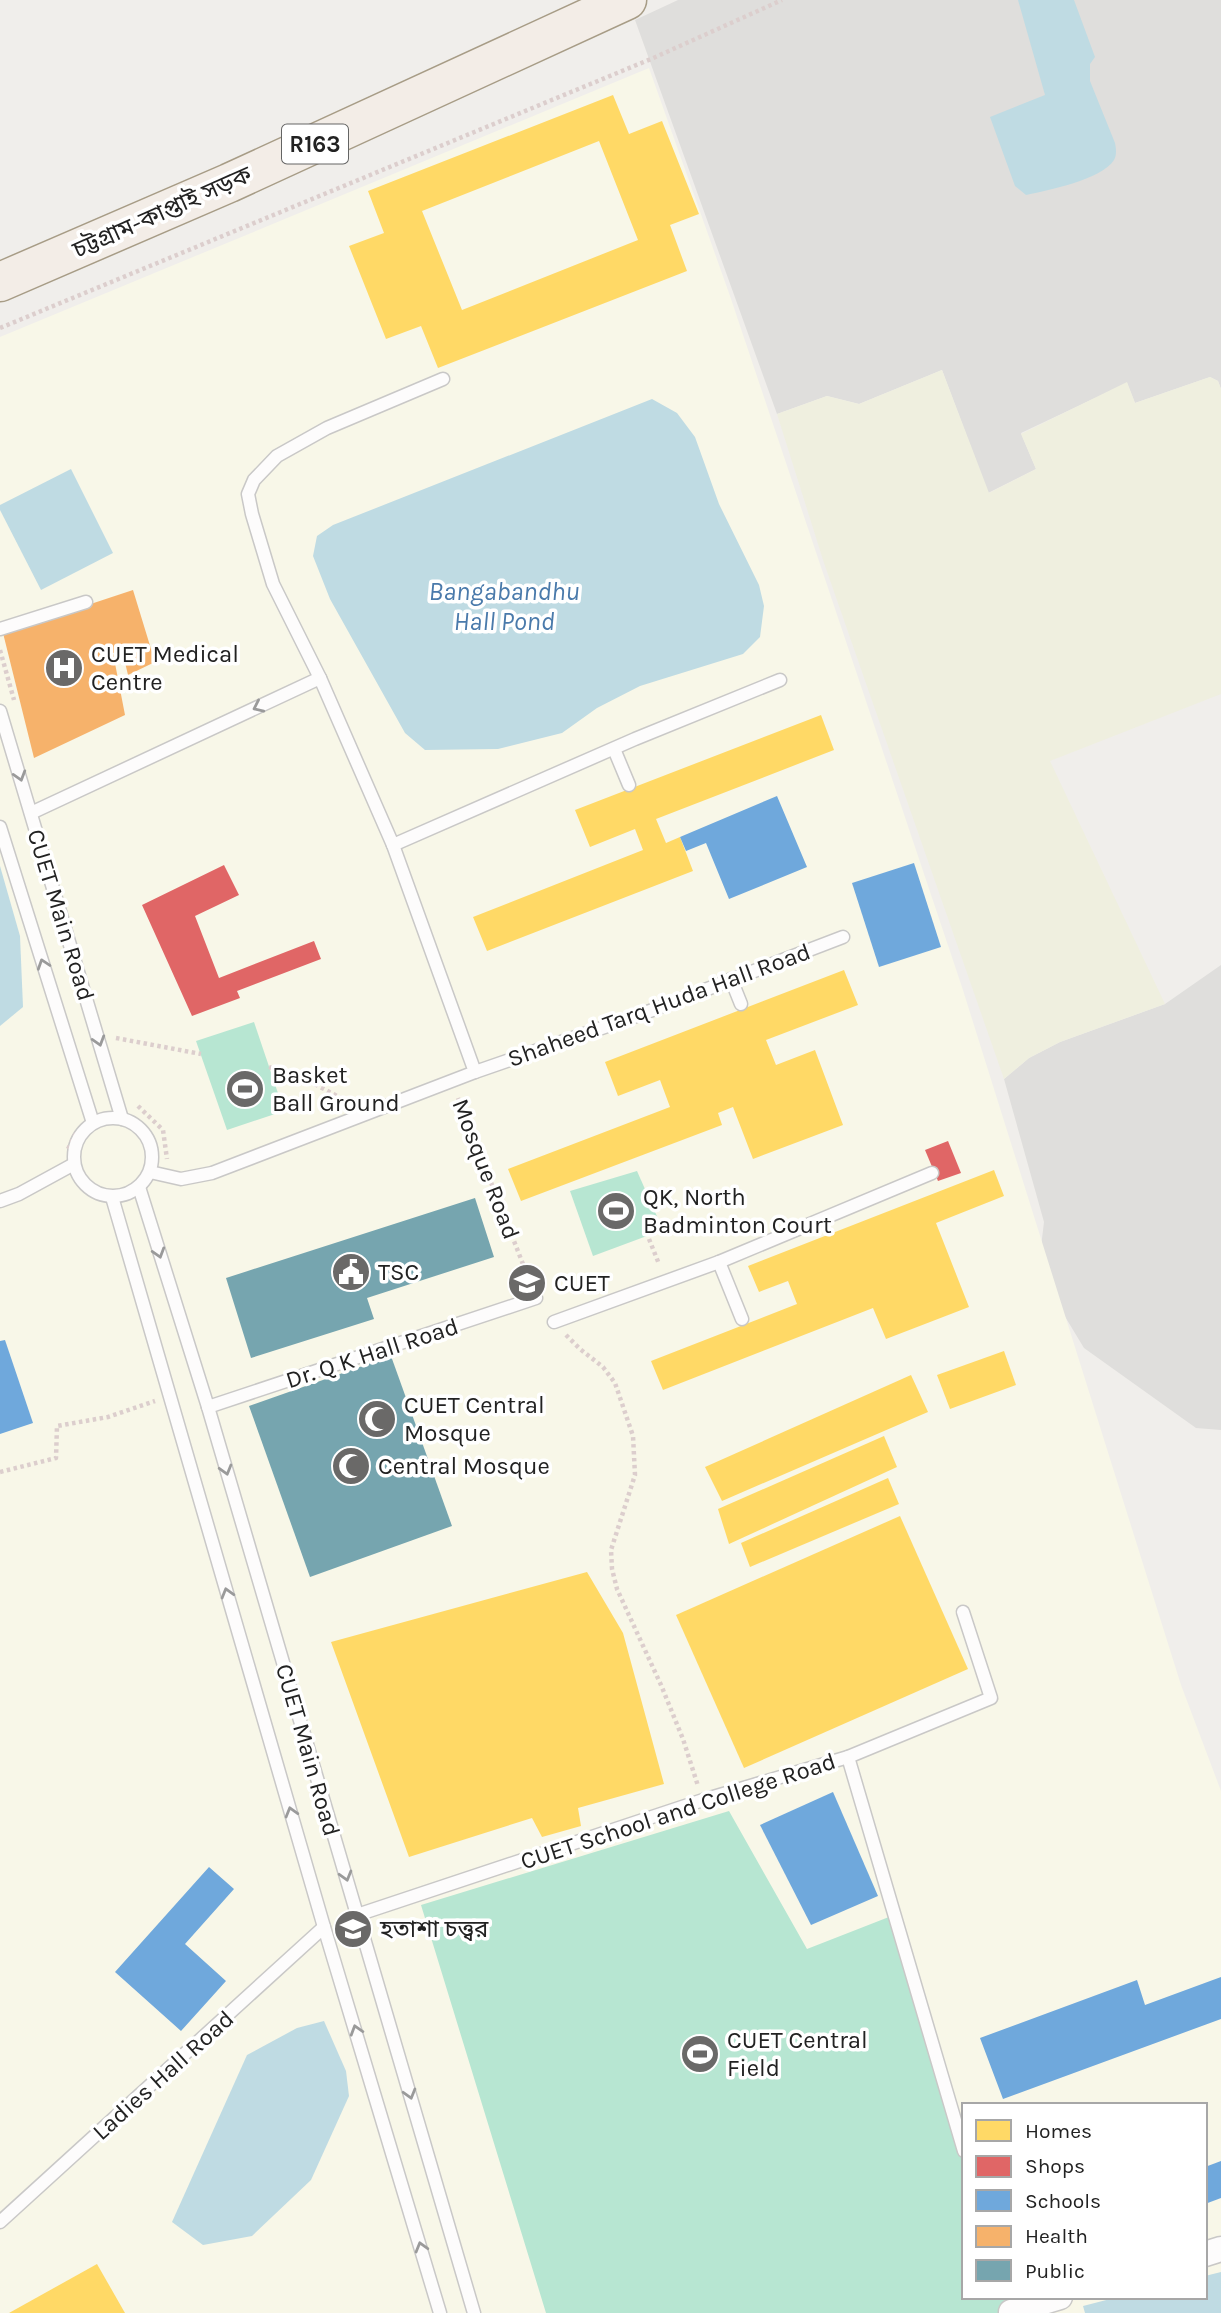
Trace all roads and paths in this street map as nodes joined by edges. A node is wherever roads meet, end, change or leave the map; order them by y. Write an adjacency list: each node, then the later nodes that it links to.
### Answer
1 (627, 0): 3 (main road, চট্টগ্রাম-কাপ্তাই সড়ক / R163)
2 (782, 0): 4 (path)
3 (0, 282)
4 (0, 328)
5 (443, 379): 8 (lane)
6 (86, 602): 7 (lane)
7 (0, 629)
8 (320, 678): 13 (lane, one-way to 13); 15 (lane)
9 (780, 680): 11 (lane)
10 (0, 711): 13 (lane, CUET Main Road, one-way to 13)
11 (614, 749): 12 (lane); 15 (lane)
12 (629, 785)
13 (31, 813): 19 (lane, CUET Main Road)
14 (0, 827): 27 (lane, CUET Main Road, one-way to 14)
15 (393, 845): 22 (lane)
16 (843, 937): 17 (lane, Shaheed Tarq Huda Hall Road)
17 (731, 979): 18 (lane); 22 (lane, Shaheed Tarq Huda Hall Road)
18 (741, 1004)
19 (97, 1035): 20 (path); 26 (lane, CUET Main Road, one-way to 26)
20 (201, 1054)
21 (269, 1067): 25 (path)
22 (475, 1072): 23 (lane, Shaheed Tarq Huda Hall Road)
23 (451, 1079): 25 (lane, Shaheed Tarq Huda Hall Road); 38 (path, Mosque Road)
24 (133, 1101): 29 (path)
25 (367, 1112): 30 (lane, Shaheed Tarq Huda Hall Road)
26 (122, 1119): 27 (lane); 30 (lane)
27 (93, 1123): 28 (lane)
28 (74, 1164): 33 (lane); 34 (lane)
29 (167, 1166)
30 (150, 1172): 32 (lane)
31 (932, 1173): 36 (lane)
32 (139, 1188): 33 (lane); 42 (lane, CUET Main Road, one-way to 42)
33 (112, 1197): 41 (lane, CUET Main Road)
34 (0, 1201)
35 (649, 1239): 37 (path)
36 (719, 1262): 37 (lane); 39 (lane)
37 (666, 1282): 40 (lane)
38 (536, 1298): 42 (lane, Dr. Q K Hall Road)
39 (742, 1319)
40 (554, 1322): 46 (path)
41 (170, 1397): 43 (path); 48 (lane, CUET Main Road, one-way to 41)
42 (208, 1408): 47 (lane, CUET Main Road, one-way to 47)
43 (0, 1472)
44 (963, 1612): 45 (lane)
45 (848, 1757): 46 (lane, CUET School and College Road); 49 (lane, CUET School and College Road)
46 (703, 1800): 47 (lane, CUET School and College Road)
47 (357, 1915): 54 (lane, CUET Main Road, one-way to 54)
48 (324, 1927): 50 (lane, Ladies Hall Road); 53 (lane, CUET Main Road, one-way to 48)
49 (962, 2144)
50 (0, 2222)
51 (1050, 2299): 52 (street)
52 (1010, 2307)
53 (440, 2313)
54 (474, 2313)

